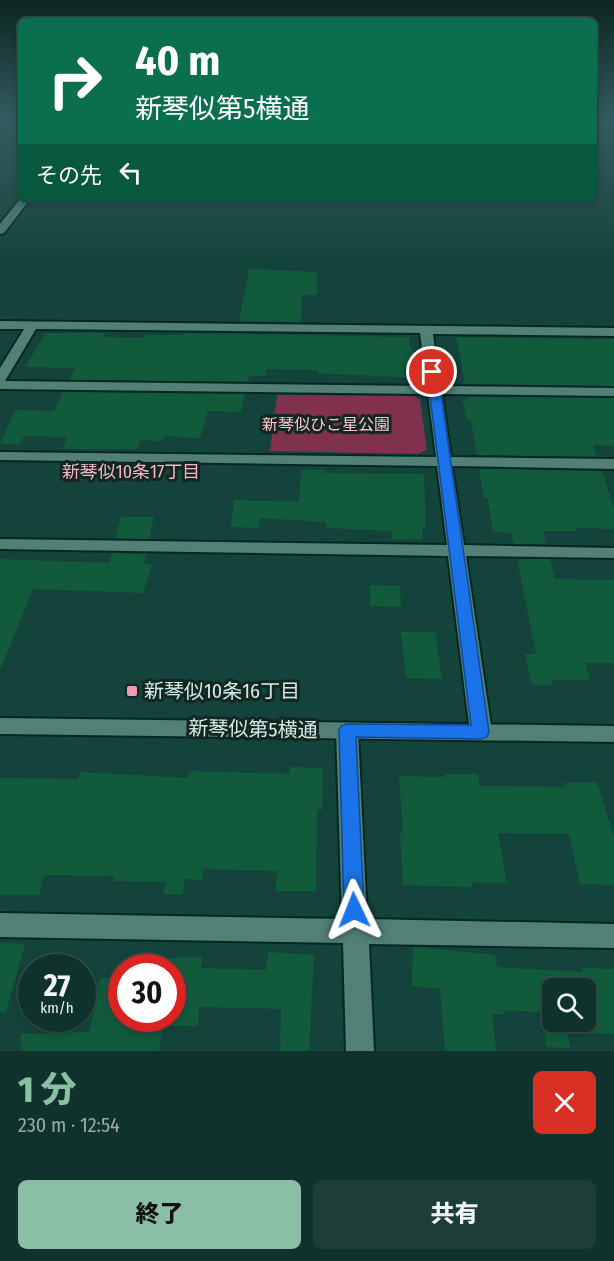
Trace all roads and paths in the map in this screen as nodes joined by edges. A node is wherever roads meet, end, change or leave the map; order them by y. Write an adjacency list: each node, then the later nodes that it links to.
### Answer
1 (24, 201): 2 (street)
2 (0, 231)
3 (0, 325): 4 (street)
4 (32, 325): 5 (street); 7 (street)
5 (426, 330): 6 (street); 9 (street)
6 (614, 332)
7 (0, 379)
8 (0, 385): 9 (street)
9 (435, 390): 10 (street); 12 (street)
10 (614, 392)
11 (0, 456): 12 (street)
12 (444, 462): 13 (street); 15 (street)
13 (614, 464)
14 (0, 544): 15 (street)
15 (456, 550): 16 (street); 19 (street)
16 (614, 553)
17 (0, 726): 18 (street, 新琴似第5横通)
18 (347, 730): 19 (street, 新琴似第5横通); 22 (street)
19 (481, 732): 20 (street, 新琴似第5横通)
20 (614, 734)
21 (0, 925): 22 (street)
22 (355, 932): 23 (street); 24 (street)
23 (614, 936)
24 (360, 1051)

